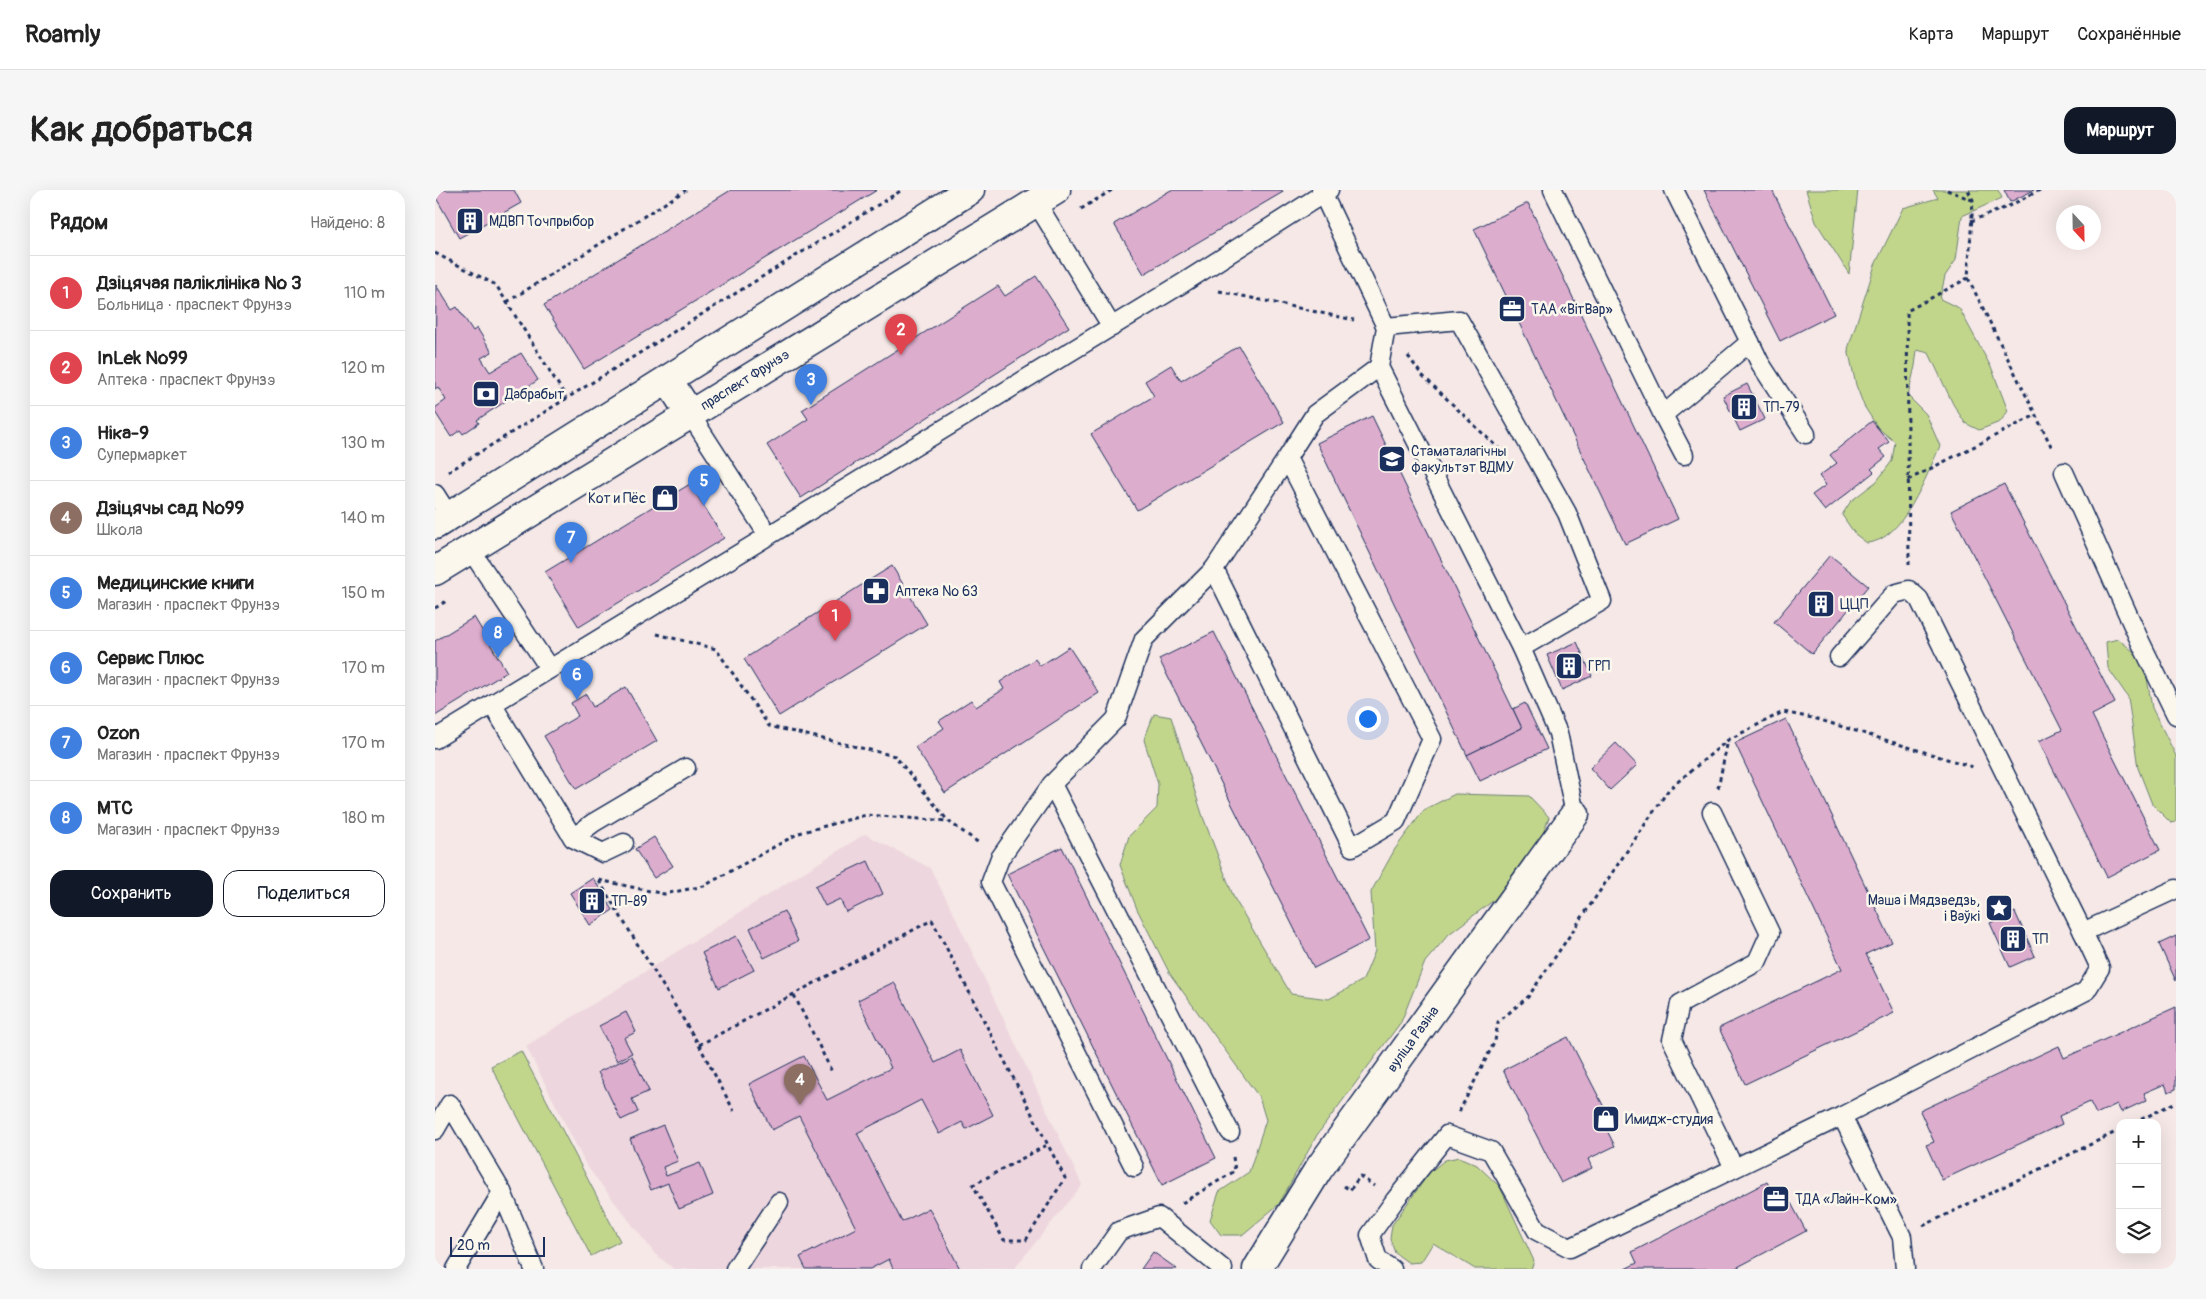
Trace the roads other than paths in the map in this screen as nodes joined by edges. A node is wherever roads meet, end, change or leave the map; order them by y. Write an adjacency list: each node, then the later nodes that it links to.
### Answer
1 (970, 190): 10 (main road)
2 (1553, 190): 12 (lane)
3 (1674, 190): 8 (lane)
4 (1324, 191): 6 (lane); 7 (lane)
5 (1046, 196): 6 (lane); 11 (main road, праспект Фрунзэ)
6 (1112, 327): 18 (lane)
7 (1386, 327): 9 (lane); 22 (lane)
8 (1750, 342): 12 (lane); 13 (lane)
9 (1379, 367): 15 (lane); 22 (lane)
10 (668, 380): 11 (main road); 17 (main road)
11 (690, 414): 18 (lane); 19 (main road, праспект Фрунзэ)
12 (1663, 415): 14 (lane)
13 (1806, 434)
14 (1684, 455)
15 (1287, 458): 20 (lane); 20 (lane)
16 (2064, 472): 26 (lane)
17 (440, 512)
18 (768, 536): 24 (lane)
19 (470, 549): 21 (main road, праспект Фрунзэ); 24 (lane)
20 (1214, 569): 29 (lane)
21 (435, 571)
22 (1521, 648): 31 (lane)
23 (1839, 657): 35 (lane)
24 (549, 668): 25 (lane)
25 (492, 704): 27 (lane); 32 (lane)
26 (2176, 715)
27 (435, 739)
28 (686, 768): 32 (lane)
29 (1052, 784): 38 (lane); 39 (lane)
30 (1712, 812): 40 (lane)
31 (1575, 814): 48 (main road, вуліца Разіна)
32 (573, 838): 33 (lane)
33 (624, 843)
34 (2176, 889): 35 (lane)
35 (2083, 932): 36 (lane)
36 (1842, 1116): 40 (lane); 50 (lane)
37 (435, 1130): 41 (lane)
38 (1230, 1132)
39 (1133, 1167)
40 (1734, 1168): 49 (lane)
41 (502, 1192): 43 (lane); 44 (lane)
42 (779, 1202): 45 (lane)
43 (457, 1269)
44 (534, 1269)
45 (735, 1269)
46 (1092, 1269): 47 (lane)
47 (1223, 1269)
48 (1257, 1269)
49 (1392, 1269)
50 (1905, 1269)

